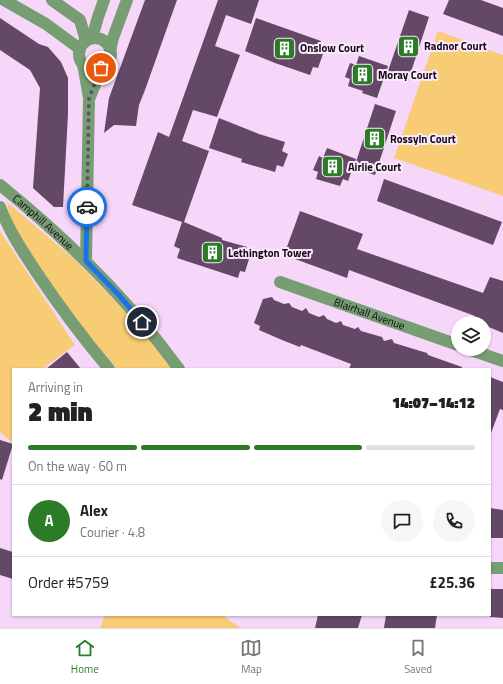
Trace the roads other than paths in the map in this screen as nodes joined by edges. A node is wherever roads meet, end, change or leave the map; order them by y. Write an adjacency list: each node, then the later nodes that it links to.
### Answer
1 (4, 0): 5 (street)
2 (52, 0): 5 (street)
3 (104, 0): 5 (street)
4 (127, 0): 6 (street)
5 (86, 43): 6 (street); 7 (street)
6 (110, 51): 8 (street)
7 (83, 64): 8 (street); 9 (street)
8 (101, 68): 9 (street)
9 (89, 98): 12 (street)
10 (0, 185): 12 (street, Camphill Avenue)
11 (0, 207): 17 (street, Camphill Avenue)
12 (86, 261): 18 (street, Camphill Avenue)
13 (280, 282): 14 (street, Blairhall Avenue)
14 (451, 343)
15 (488, 356): 16 (street)
16 (503, 361)
17 (108, 368)
18 (178, 368)
19 (491, 568): 20 (street)
20 (503, 568)

